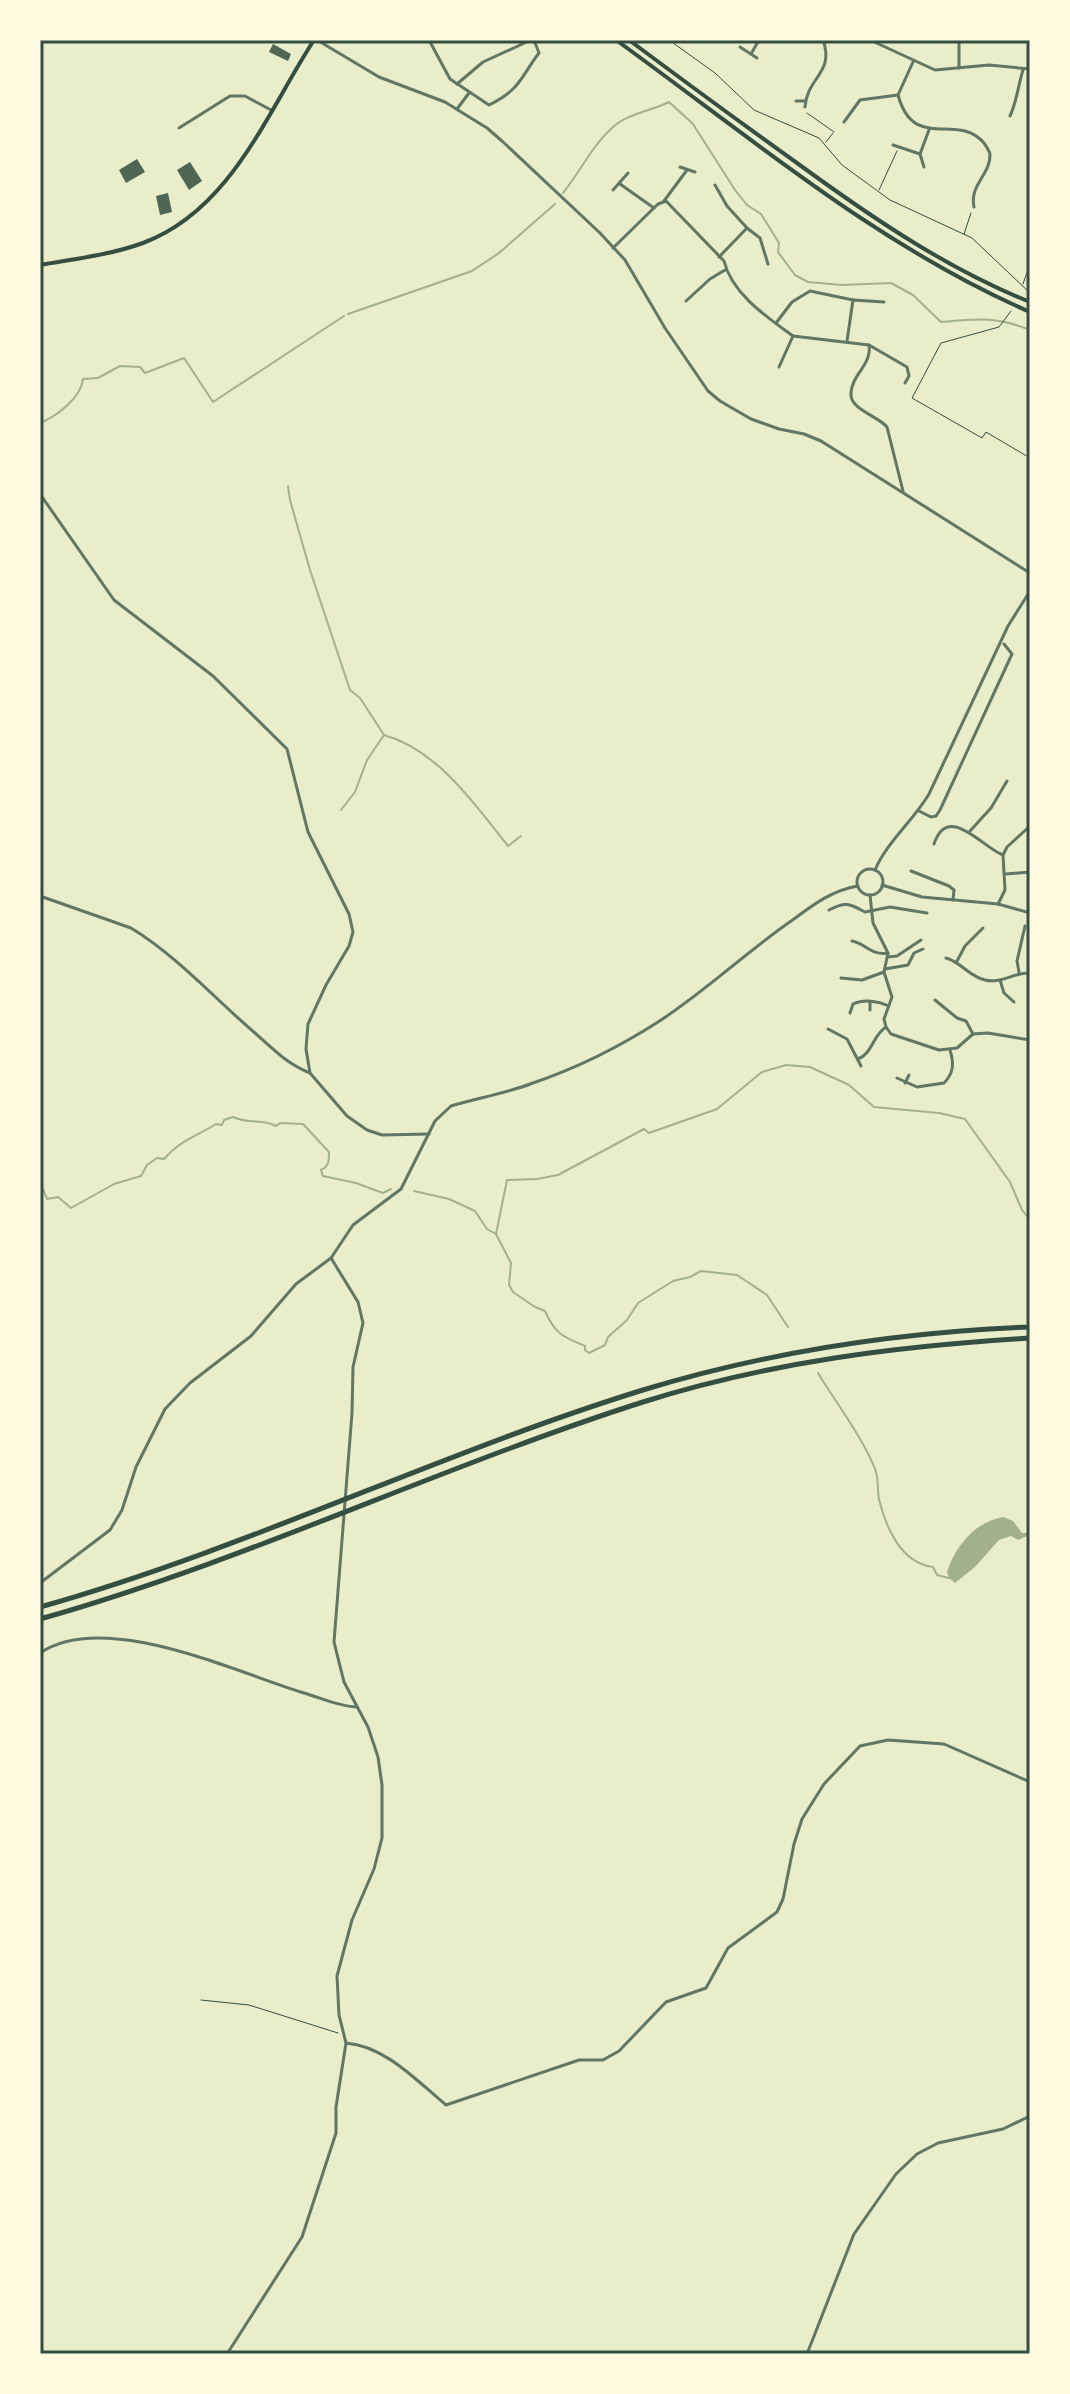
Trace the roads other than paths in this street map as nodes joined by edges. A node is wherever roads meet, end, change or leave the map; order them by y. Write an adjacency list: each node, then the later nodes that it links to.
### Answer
1 (316, 40): 23 (street); 24 (main road)
2 (429, 40): 17 (street)
3 (532, 40): 17 (street); 18 (street)
4 (616, 40): 54 (main road)
5 (629, 40): 53 (main road)
6 (759, 40): 11 (street)
7 (823, 40): 21 (street)
8 (870, 40): 13 (street)
9 (959, 40): 14 (street)
10 (740, 47): 11 (street)
11 (751, 54): 12 (street)
12 (757, 58)
13 (913, 62): 14 (street); 19 (street)
14 (959, 68): 16 (street)
15 (1030, 69): 16 (street)
16 (1023, 70): 25 (street)
17 (457, 84): 18 (street)
18 (469, 93): 23 (street)
19 (898, 95): 26 (street); 28 (street)
20 (796, 101): 21 (street)
21 (805, 101): 22 (street)
22 (805, 107)
23 (457, 109): 45 (street)
24 (271, 110): 27 (street); 48 (main road)
25 (1010, 116)
26 (844, 122)
27 (179, 128)
28 (929, 130): 30 (street); 39 (street)
29 (893, 145): 30 (street)
30 (920, 154): 32 (street)
31 (680, 167): 33 (street)
32 (924, 167)
33 (687, 170): 34 (street); 40 (street)
34 (695, 172)
35 (628, 173): 36 (street)
36 (620, 184): 38 (street); 43 (street)
37 (715, 185): 44 (street)
38 (613, 190)
39 (972, 200): 41 (street); 42 (street)
40 (664, 201): 43 (street); 46 (street)
41 (965, 202)
42 (974, 207)
43 (654, 208): 45 (street)
44 (747, 228): 46 (street); 47 (street)
45 (613, 248): 62 (street)
46 (719, 257): 49 (street)
47 (768, 264)
48 (40, 265)
49 (725, 270): 51 (street); 55 (street)
50 (853, 300): 52 (street); 55 (street); 57 (street)
51 (686, 301)
52 (884, 302)
53 (1030, 302)
54 (1030, 312)
55 (776, 323): 56 (street)
56 (793, 336): 57 (street); 59 (street)
57 (847, 341): 58 (street)
58 (869, 345): 60 (street); 62 (street)
59 (779, 367)
60 (905, 383)
61 (40, 494): 118 (street)
62 (903, 494): 63 (street)
63 (1030, 573)
64 (1030, 591): 67 (street)
65 (1004, 644): 67 (street)
66 (1007, 781): 69 (street)
67 (919, 811): 72 (street)
68 (1030, 826): 71 (street)
69 (970, 831): 70 (street); 71 (street)
70 (934, 844)
71 (1003, 855): 75 (street)
72 (875, 870): 76 (street); 77 (street)
73 (911, 871): 80 (street)
74 (1030, 872): 75 (street)
75 (1006, 874): 81 (street)
76 (882, 885): 78 (street); 80 (street)
77 (858, 886): 78 (street); 122 (street)
78 (870, 895): 83 (street)
79 (40, 896): 118 (street)
80 (953, 900): 81 (street)
81 (998, 904): 85 (street)
82 (829, 910): 83 (street)
83 (871, 913): 84 (street); 93 (street)
84 (927, 913)
85 (1030, 913)
86 (1025, 926): 89 (street)
87 (983, 928): 95 (street)
88 (1016, 932): 89 (street)
89 (1024, 934): 97 (street)
90 (921, 940): 93 (street)
91 (852, 941): 93 (street)
92 (923, 949): 96 (street)
93 (888, 955): 96 (street)
94 (946, 958): 95 (street)
95 (957, 961): 100 (street)
96 (884, 970): 99 (street); 106 (street)
97 (1019, 972): 98 (street); 100 (street)
98 (1030, 973)
99 (841, 978)
100 (1000, 980): 101 (street)
101 (1004, 993): 103 (street); 105 (street)
102 (935, 1000): 111 (street)
103 (999, 1000)
104 (870, 1002): 106 (street); 107 (street); 108 (street)
105 (1014, 1002)
106 (889, 1006): 109 (street)
107 (870, 1010)
108 (850, 1013)
109 (886, 1027): 114 (street); 116 (street)
110 (828, 1029): 116 (street)
111 (973, 1034): 113 (street); 115 (street)
112 (922, 1036): 114 (street)
113 (1030, 1040)
114 (919, 1042): 115 (street)
115 (950, 1050): 121 (street)
116 (858, 1059): 117 (street)
117 (861, 1066)
118 (310, 1073): 122 (street)
119 (909, 1075): 121 (street)
120 (897, 1078): 121 (street)
121 (905, 1083)
122 (429, 1134): 123 (street)
123 (331, 1258): 126 (street); 130 (street)
124 (1030, 1327): 127 (highway)
125 (1030, 1338): 128 (highway)
126 (42, 1582)
127 (40, 1607)
128 (40, 1619)
129 (40, 1653): 130 (street)
130 (357, 1707): 132 (street)
131 (1030, 1782): 132 (street)
132 (346, 2043): 134 (street)
133 (1030, 2116): 135 (street)
134 (227, 2354)
135 (807, 2354)

